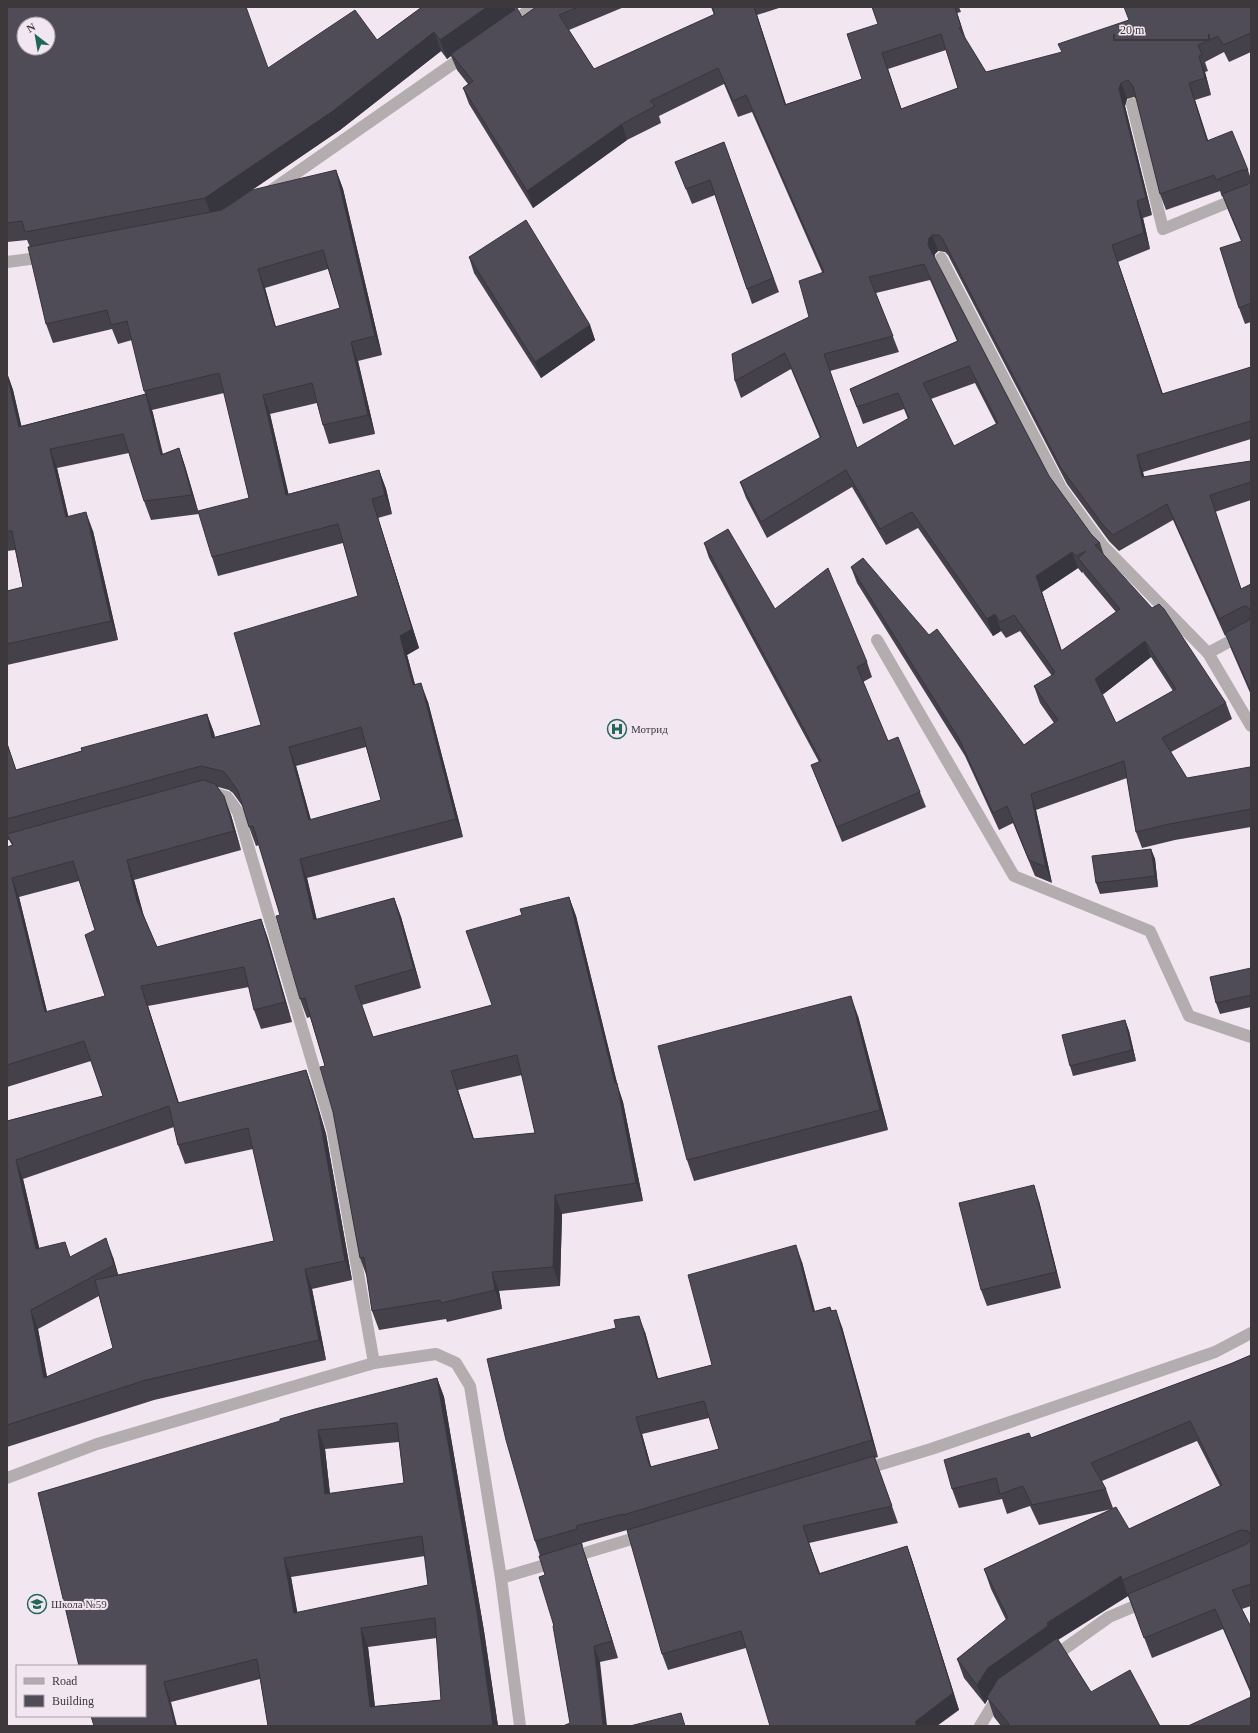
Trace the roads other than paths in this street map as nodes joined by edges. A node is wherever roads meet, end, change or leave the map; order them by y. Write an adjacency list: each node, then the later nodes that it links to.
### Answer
1 (534, 7): 2 (street)
2 (501, 30)
3 (475, 48): 6 (street)
4 (1132, 104): 5 (street)
5 (1251, 194)
6 (260, 199)
7 (60, 254): 9 (street)
8 (941, 258): 12 (street)
9 (7, 262)
10 (1251, 630): 12 (street)
11 (876, 640): 15 (street)
12 (1208, 653): 13 (street)
13 (1251, 726)
14 (195, 796): 17 (street)
15 (1251, 1037)
16 (1251, 1333): 18 (street)
17 (374, 1363): 19 (street); 21 (street)
18 (848, 1474)
19 (7, 1478)
20 (659, 1530): 21 (street)
21 (501, 1578): 25 (street)
22 (1158, 1596): 23 (street)
23 (1038, 1667)
24 (1006, 1689): 26 (street)
25 (520, 1726)
26 (980, 1726)

